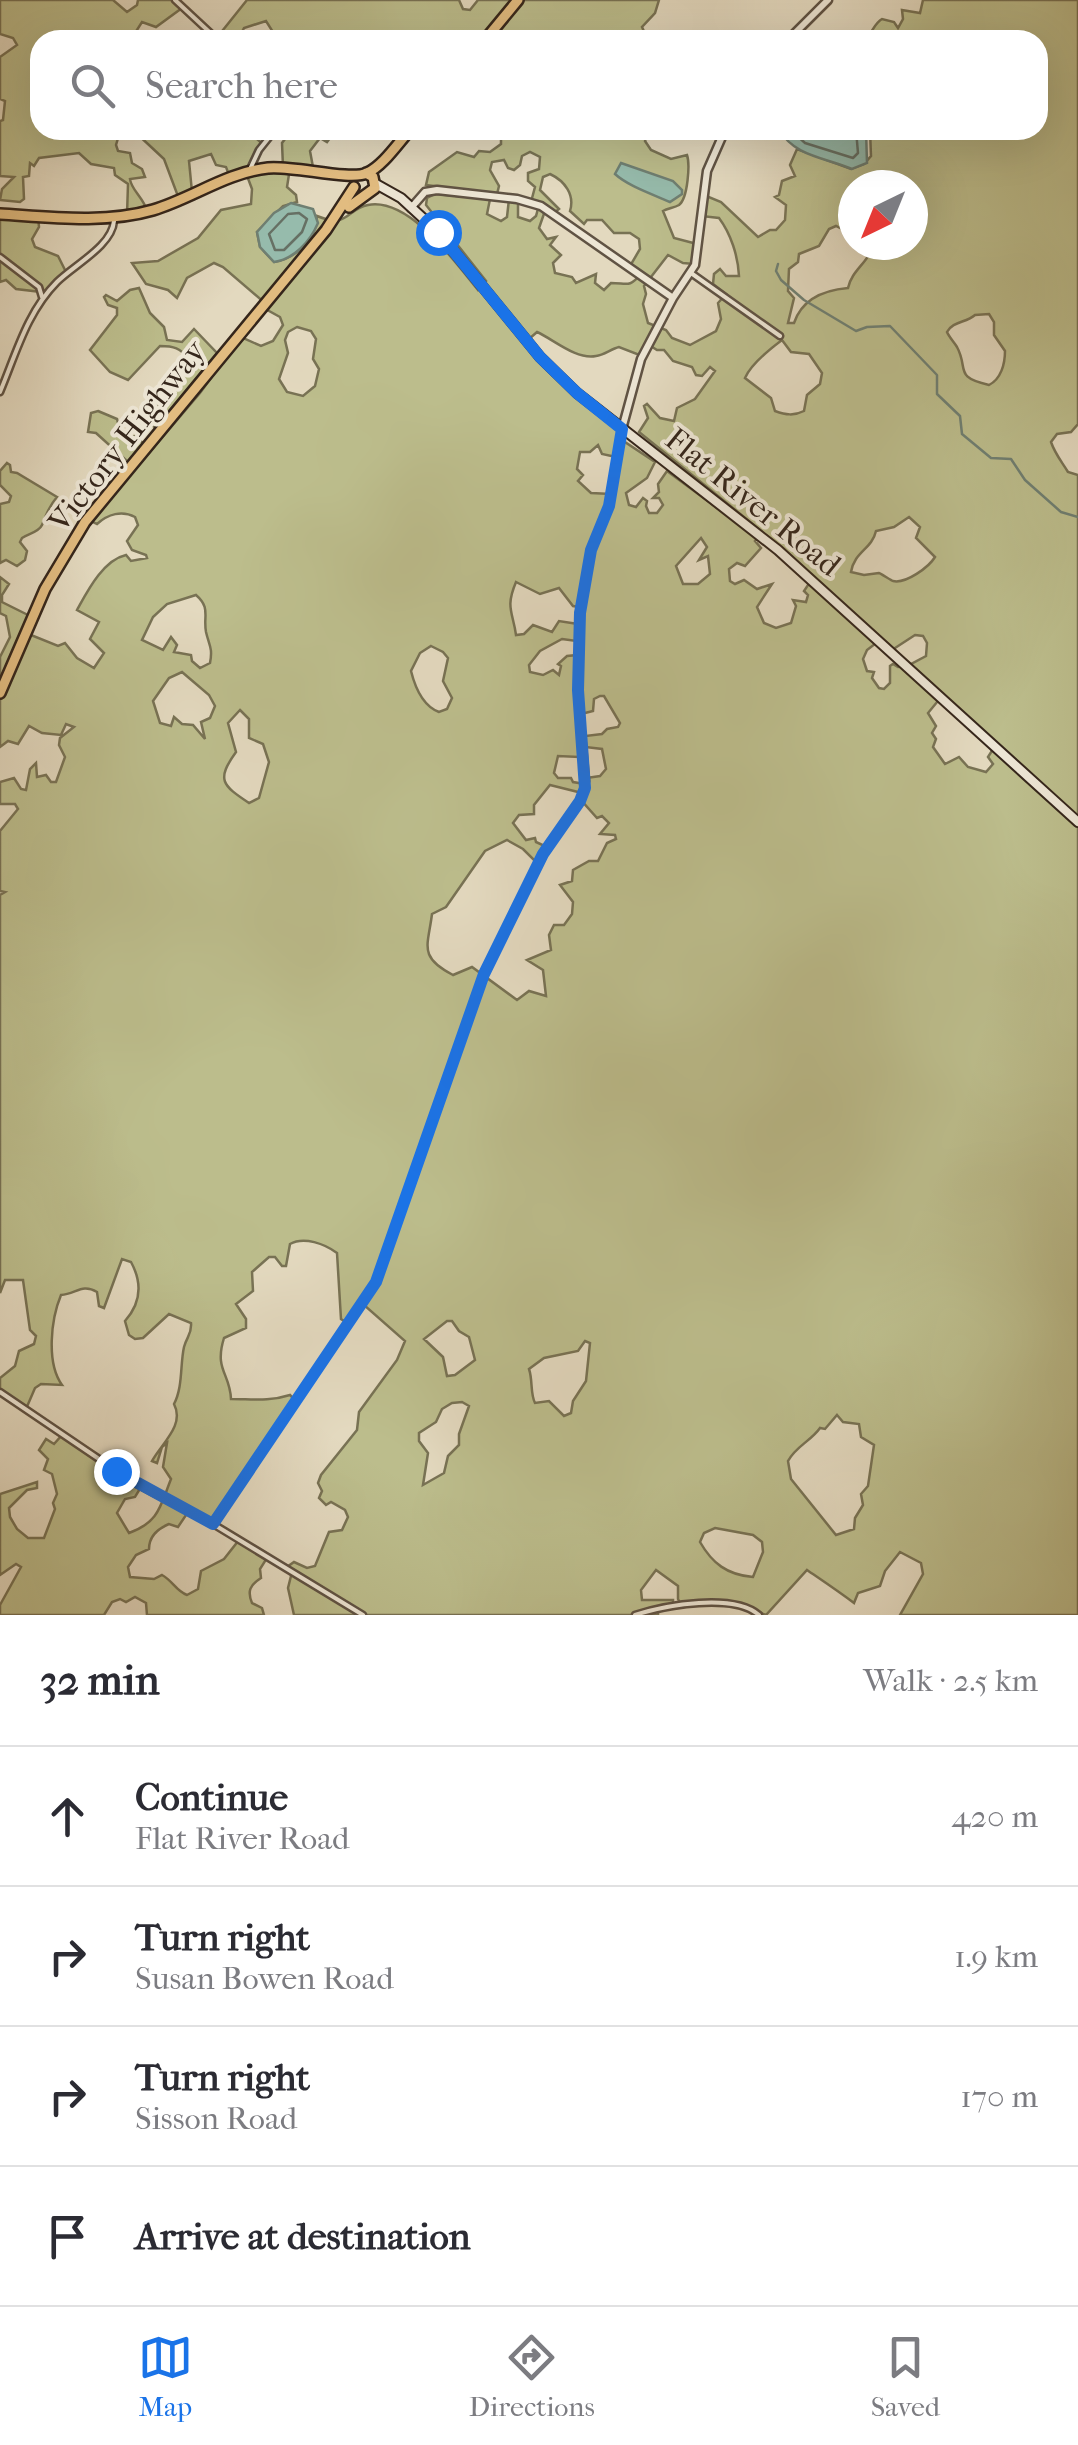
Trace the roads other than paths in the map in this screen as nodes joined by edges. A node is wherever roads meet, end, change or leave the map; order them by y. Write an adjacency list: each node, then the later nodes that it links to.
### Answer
1 (175, 0): 4 (street)
2 (518, 0): 5 (main road)
3 (828, 0): 6 (street)
4 (207, 30)
5 (493, 30)
6 (798, 30)
7 (267, 140): 11 (street)
8 (401, 140): 12 (main road, Victory Highway)
9 (401, 140): 13 (main road, Victory Highway)
10 (721, 140): 19 (street)
11 (250, 171): 12 (main road); 16 (main road)
12 (358, 180): 13 (main road); 13 (main road); 17 (main road, Victory Highway)
13 (371, 188): 14 (main road, Flat River Road); 17 (main road, Victory Highway)
14 (411, 208): 21 (street); 24 (main road, Flat River Road)
15 (0, 214): 16 (main road)
16 (114, 216): 20 (street)
17 (326, 230): 25 (main road, Victory Highway)
18 (0, 257): 20 (street)
19 (690, 273): 21 (street); 22 (street)
20 (42, 298): 23 (street)
21 (672, 298): 24 (street)
22 (780, 336)
23 (0, 392)
24 (622, 429): 26 (main road, Flat River Road); 28 (street)
25 (0, 693)
26 (1078, 822)
27 (0, 1392): 28 (street)
28 (213, 1524): 29 (street)
29 (363, 1615)
30 (635, 1615): 31 (street)
31 (759, 1615)

